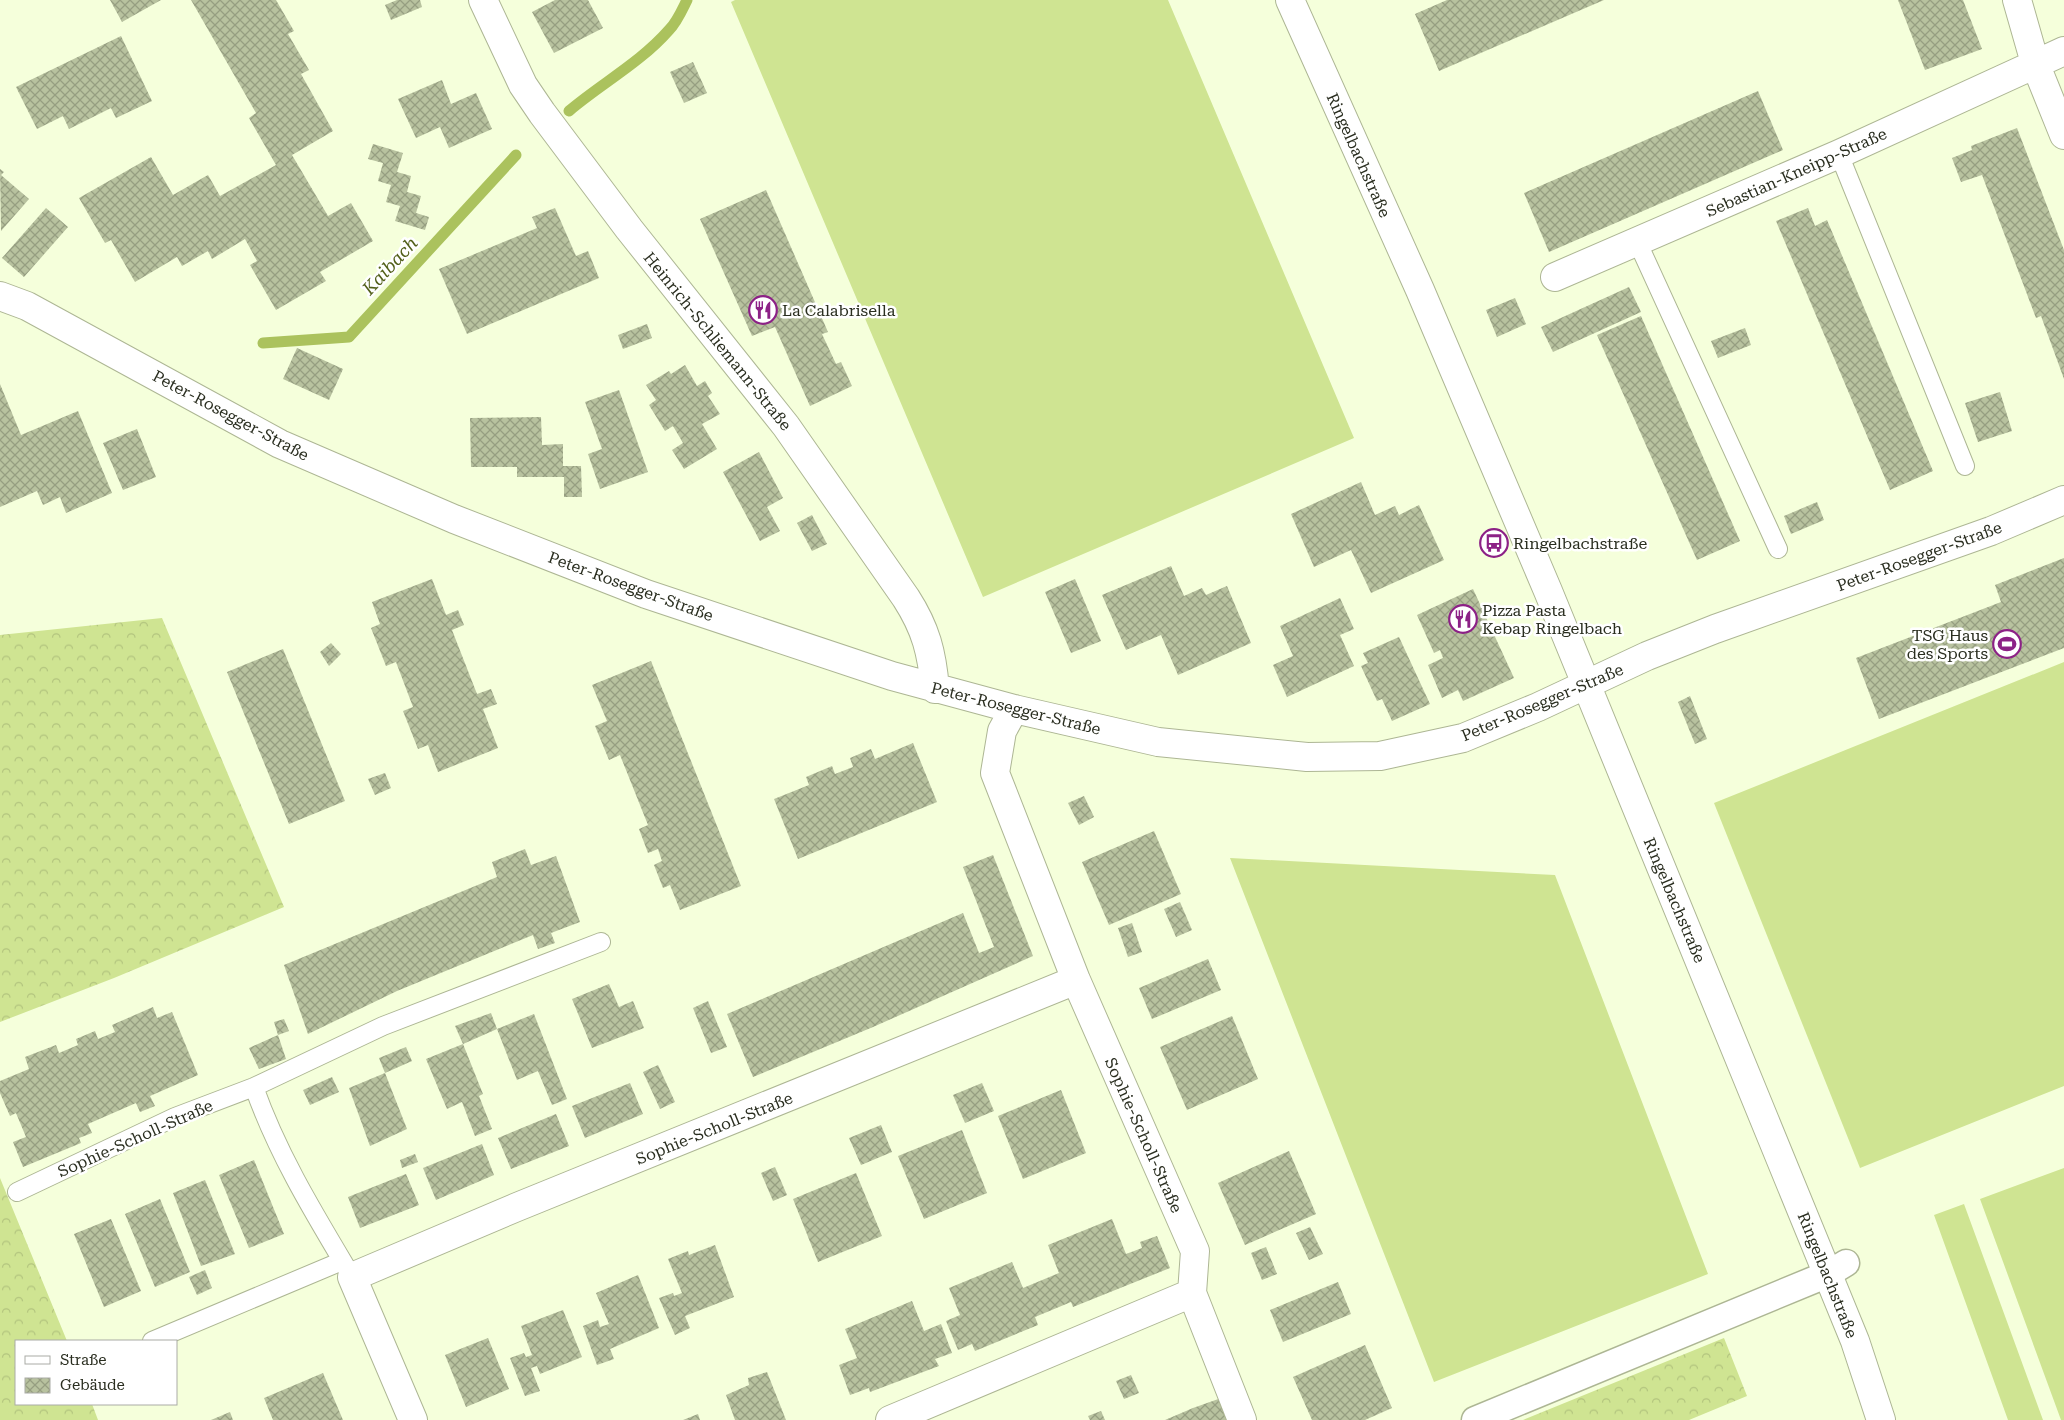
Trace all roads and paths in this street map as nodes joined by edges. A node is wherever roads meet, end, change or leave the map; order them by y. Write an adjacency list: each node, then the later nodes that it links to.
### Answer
1 (483, 0): 15 (street, Heinrich-Schliemann-Straße)
2 (1290, 0): 14 (street, Ringelbachstraße)
3 (2017, 0): 5 (street)
4 (2064, 51): 5 (street, Sebastian-Kneipp-Straße)
5 (2035, 63): 6 (street); 7 (street, Sebastian-Kneipp-Straße)
6 (2064, 134)
7 (1839, 154): 8 (street, Sebastian-Kneipp-Straße); 11 (lane)
8 (1638, 241): 9 (street, Sebastian-Kneipp-Straße); 13 (lane)
9 (1556, 277)
10 (0, 296): 15 (street, Peter-Rosegger-Straße)
11 (1965, 466)
12 (2064, 500): 14 (street, Peter-Rosegger-Straße)
13 (1778, 549)
14 (1586, 684): 16 (street, Peter-Rosegger-Straße); 21 (street, Ringelbachstraße)
15 (935, 689): 16 (street, Peter-Rosegger-Straße)
16 (1014, 709): 18 (street, Sophie-Scholl-Straße)
17 (601, 942): 19 (lane, Sophie-Scholl-Straße)
18 (1076, 980): 22 (street, Sophie-Scholl-Straße); 23 (street, Sophie-Scholl-Straße)
19 (254, 1087): 20 (lane, Sophie-Scholl-Straße); 22 (lane)
20 (17, 1192)
21 (1837, 1268): 28 (street); 29 (street, Ringelbachstraße)
22 (347, 1269): 24 (lane, Sophie-Scholl-Straße); 25 (street)
23 (1192, 1293): 26 (street); 27 (street, Sophie-Scholl-Straße)
24 (155, 1340)
25 (408, 1418)
26 (890, 1420)
27 (1242, 1420)
28 (1475, 1420)
29 (1881, 1420)

